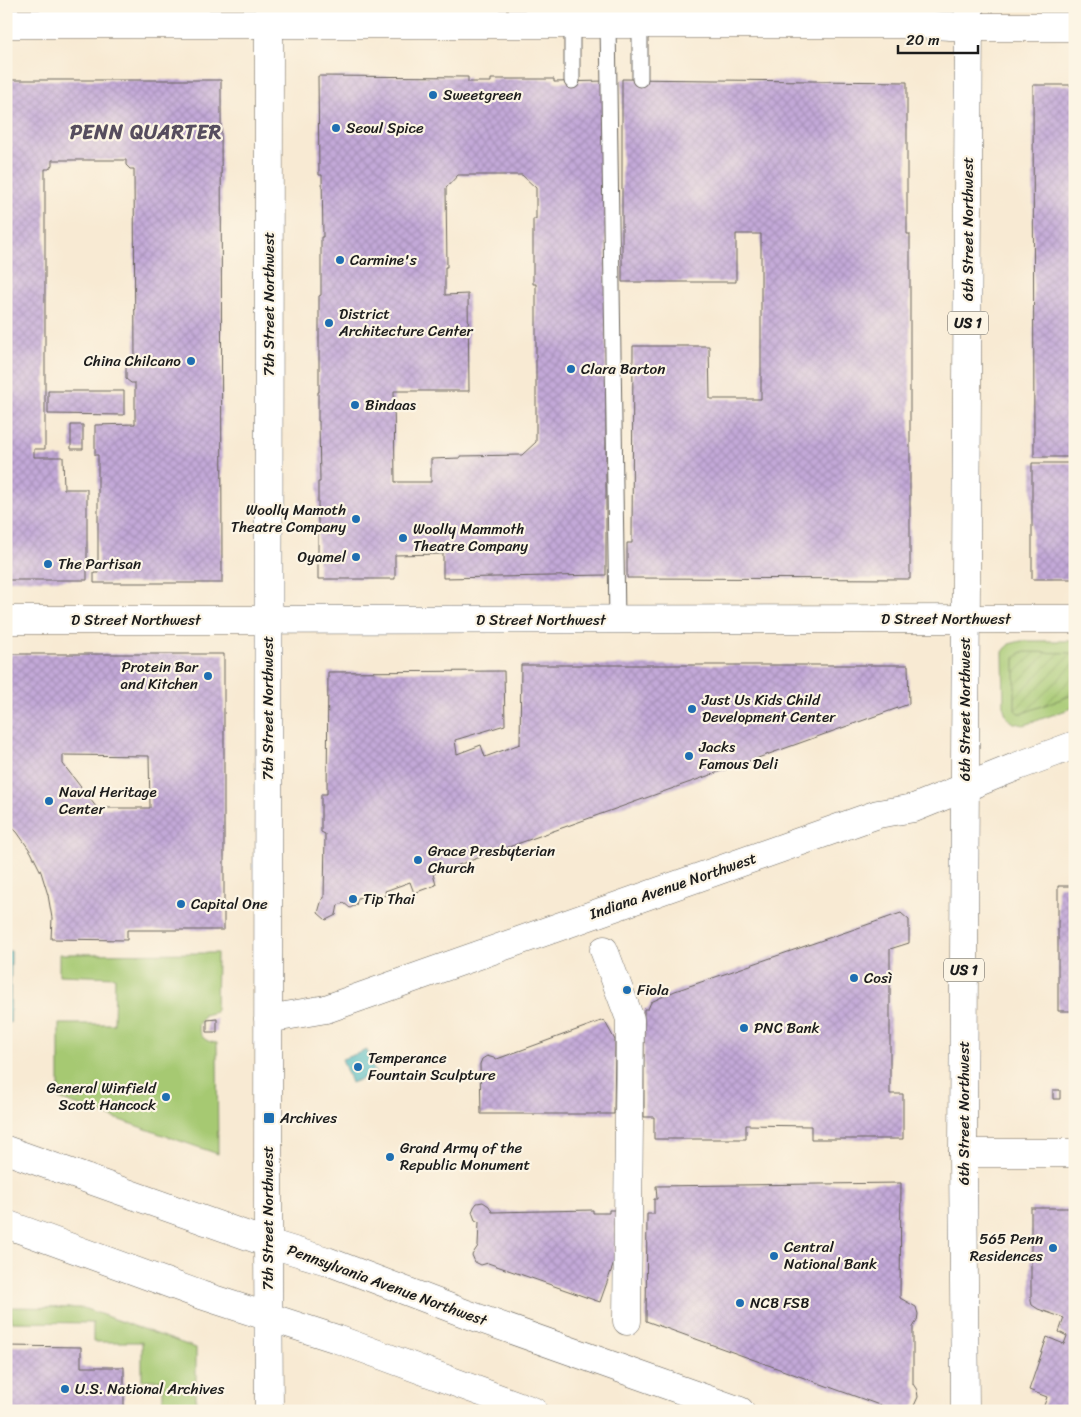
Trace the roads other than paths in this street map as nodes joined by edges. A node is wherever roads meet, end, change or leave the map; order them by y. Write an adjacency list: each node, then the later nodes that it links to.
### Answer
1 (268, 15): 2 (main road); 5 (main road); 14 (main road, 7th Street Northwest)
2 (481, 15): 3 (main road)
3 (532, 15): 6 (main road)
4 (969, 17): 8 (main road); 9 (main road); 12 (main road, 6th Street Northwest / US 1)
5 (6, 24)
6 (572, 24): 7 (main road); 11 (lane)
7 (608, 24): 8 (main road); 15 (lane)
8 (640, 24): 10 (lane)
9 (1075, 27)
10 (640, 79)
11 (572, 81)
12 (966, 619): 15 (main road, D Street Northwest); 16 (main road, D Street Northwest); 18 (main road, 6th Street Northwest / US 1)
13 (6, 620): 14 (main road, D Street Northwest)
14 (269, 620): 15 (main road, D Street Northwest); 20 (main road, 7th Street Northwest)
15 (617, 620)
16 (1075, 620)
17 (1075, 745): 18 (main road, Indiana Avenue Northwest)
18 (965, 786): 20 (main road, Indiana Avenue Northwest); 22 (main road, 6th Street Northwest / US 1)
19 (604, 950): 27 (main road)
20 (268, 1019): 25 (main road, 7th Street Northwest)
21 (6, 1150): 25 (main road, Pennsylvania Avenue Northwest)
22 (963, 1152): 23 (main road); 31 (main road, 6th Street Northwest / US 1)
23 (1075, 1153)
24 (6, 1224): 26 (main road)
25 (268, 1243): 26 (main road, 7th Street Northwest); 30 (main road, Pennsylvania Avenue Northwest)
26 (268, 1316): 28 (main road, 7th Street Northwest); 29 (main road)
27 (627, 1321)
28 (269, 1411)
29 (533, 1411)
30 (740, 1411)
31 (966, 1411)

